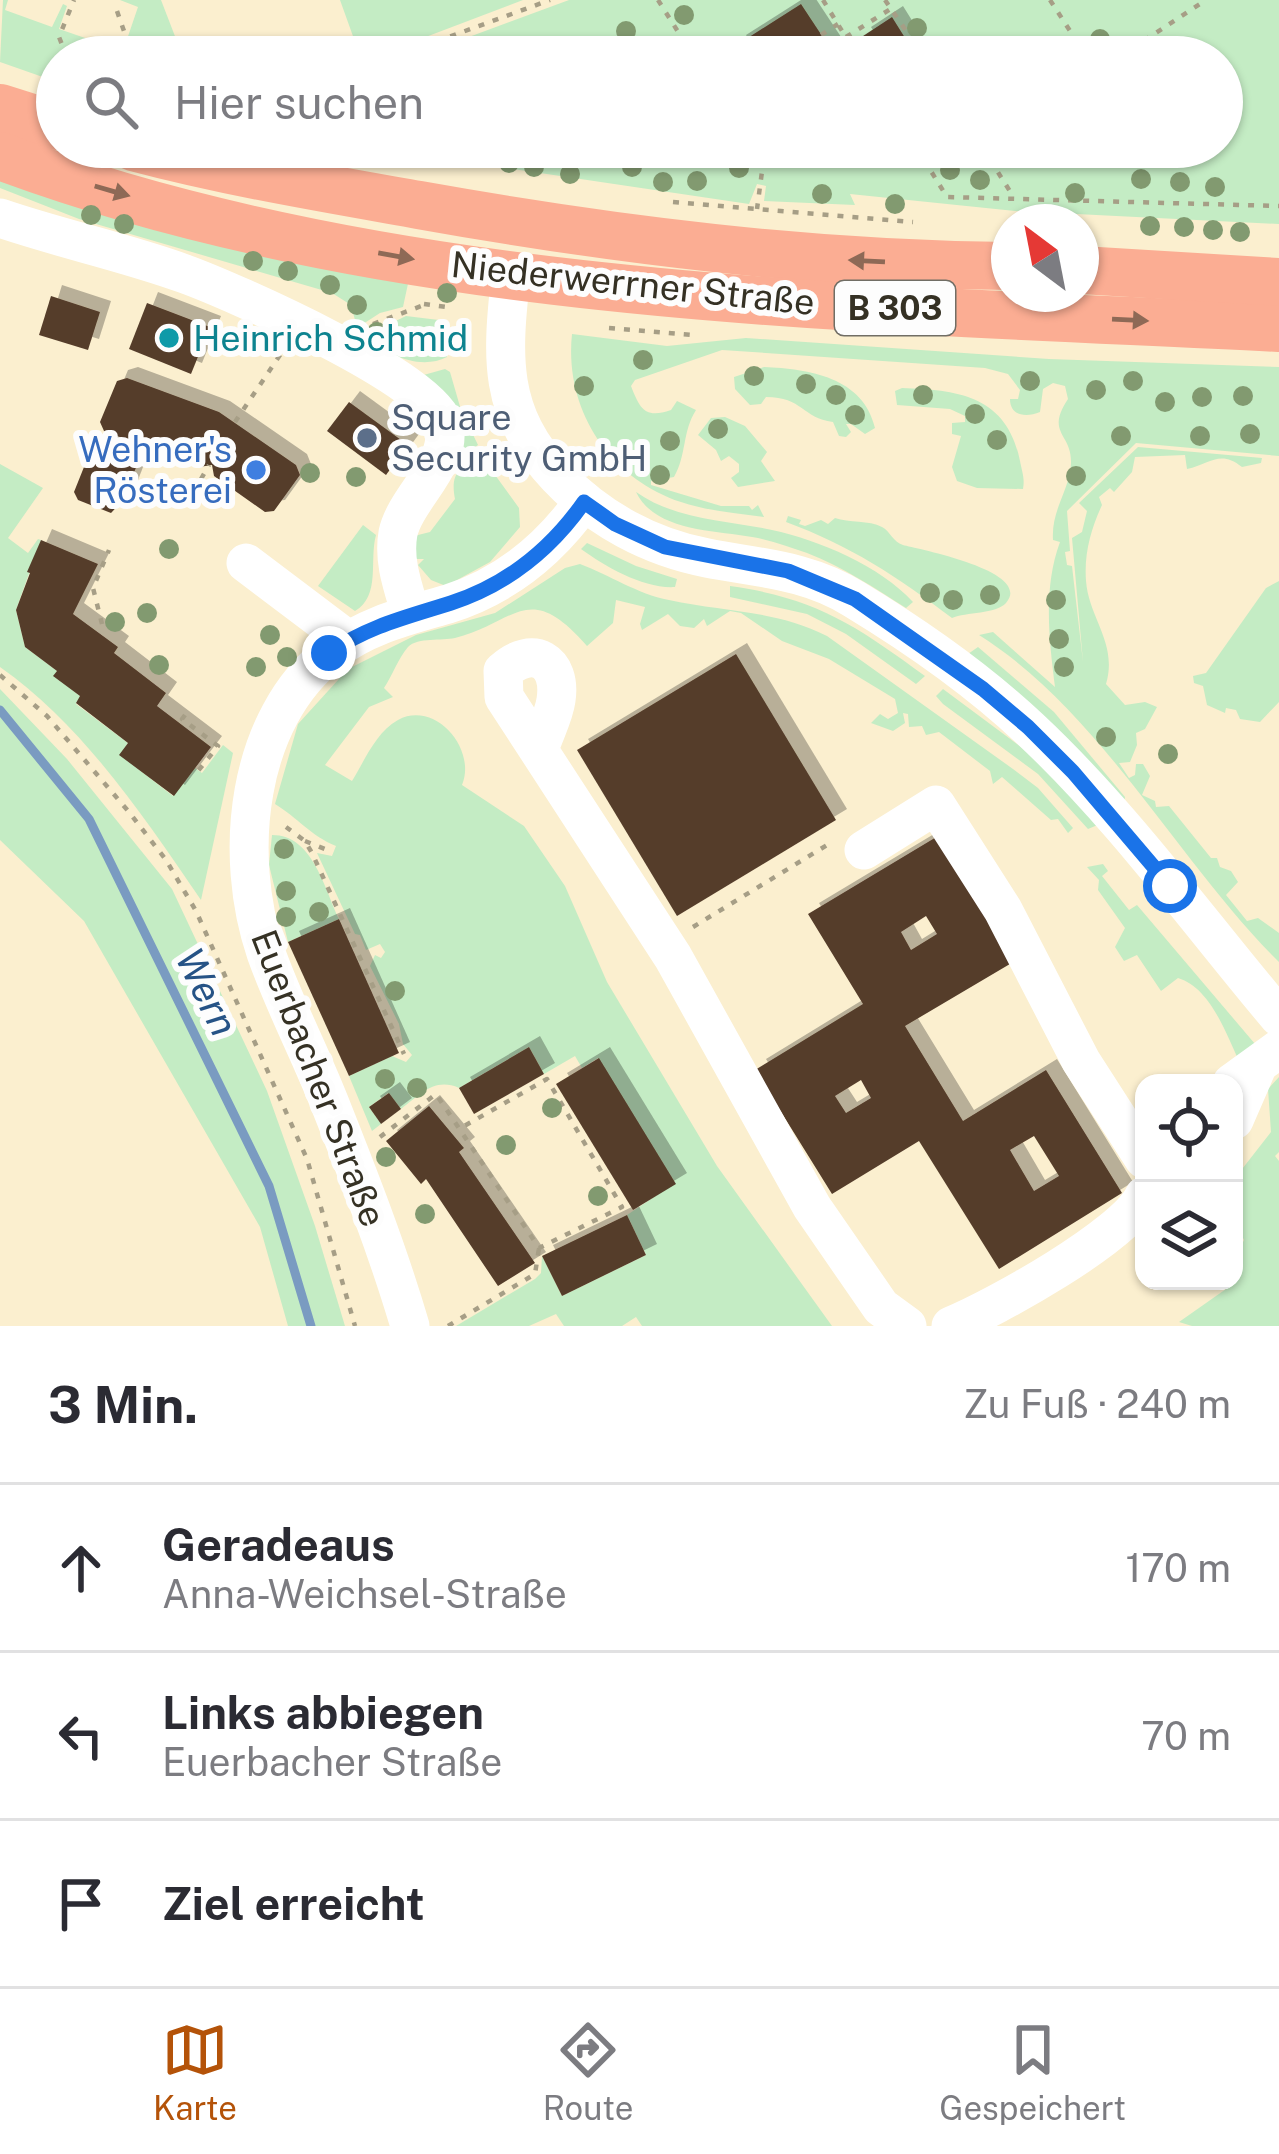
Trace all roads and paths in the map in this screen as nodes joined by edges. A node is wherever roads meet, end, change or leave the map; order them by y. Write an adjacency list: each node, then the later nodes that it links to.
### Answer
1 (74, 0): 11 (path)
2 (550, 0): 13 (path)
3 (658, 0): 14 (path)
4 (823, 0): 9 (path)
5 (1050, 0): 18 (path)
6 (1206, 0): 19 (path)
7 (890, 2): 16 (path); 17 (path)
8 (117, 11): 12 (path)
9 (838, 24): 10 (path); 15 (path)
10 (821, 35)
11 (59, 36)
12 (126, 36)
13 (451, 36)
14 (681, 36)
15 (845, 36)
16 (847, 36)
17 (912, 36)
18 (1073, 36)
19 (1151, 36)
20 (0, 108): 21 (main road)
21 (36, 119)
22 (0, 156): 23 (main road, Niederwerrner Straße / B 303, one-way to 23)
23 (36, 167)
24 (39, 168): 38 (main road, Niederwerrner Straße / B 303, one-way to 38)
25 (213, 168): 34 (main road, Niederwerrner Straße / B 303)
26 (763, 168): 32 (path)
27 (929, 168): 29 (path)
28 (995, 168): 29 (path)
29 (1013, 196): 31 (path)
30 (662, 201): 32 (path)
31 (1279, 206)
32 (757, 211): 35 (path)
33 (0, 218): 41 (street)
34 (518, 223): 36 (main road, Niederwerrner Straße / B 303, one-way to 34); 38 (main road)
35 (917, 223)
36 (991, 265)
37 (1099, 271): 39 (main road)
38 (511, 274): 42 (main road, Niederwerrner Straße / B 303, one-way to 42); 47 (street)
39 (1279, 282)
40 (424, 305): 43 (path)
41 (299, 326): 43 (street); 44 (path)
42 (1279, 328)
43 (349, 351): 50 (street)
44 (235, 422)
45 (209, 465): 46 (path)
46 (201, 479)
47 (584, 502): 50 (street, Euerbacher Straße); 62 (street)
48 (109, 550): 51 (path)
49 (246, 563): 52 (street)
50 (411, 614): 52 (street, Euerbacher Straße)
51 (101, 624)
52 (348, 640): 57 (street, Euerbacher Straße)
53 (0, 675): 73 (path)
54 (185, 715): 56 (path)
55 (540, 747): 61 (street)
56 (199, 771)
57 (251, 814): 58 (path); 68 (street, Euerbacher Straße)
58 (305, 841): 59 (path); 63 (path)
59 (330, 850)
60 (864, 850): 61 (path); 67 (street)
61 (664, 944): 76 (street)
62 (1279, 1018)
63 (404, 1054)
64 (1256, 1066): 65 (street)
65 (1243, 1098)
66 (460, 1129): 68 (path); 72 (path); 72 (path)
67 (1135, 1138)
68 (350, 1157): 74 (street, Euerbacher Straße)
69 (1135, 1211): 71 (street)
70 (1135, 1241): 71 (street)
71 (1097, 1243): 77 (street)
72 (539, 1248): 75 (path)
73 (355, 1326)
74 (410, 1326)
75 (448, 1326)
76 (907, 1326)
77 (951, 1326)

